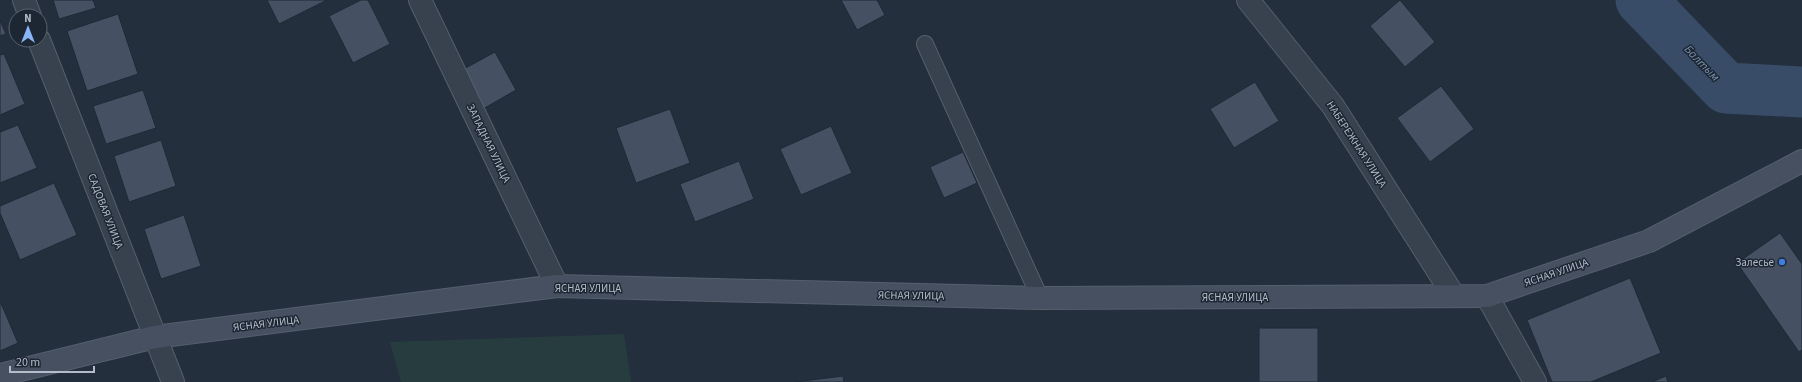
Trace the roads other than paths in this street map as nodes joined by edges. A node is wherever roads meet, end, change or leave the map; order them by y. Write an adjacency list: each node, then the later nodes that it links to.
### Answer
1 (420, 0): 6 (street, ЗАПАДНАЯ УЛИЦА)
2 (1248, 0): 7 (street, НАБЕРЕЖНАЯ УЛИЦА)
3 (925, 44): 9 (lane)
4 (42, 48): 10 (street, САДОВАЯ УЛИЦА)
5 (1802, 161): 8 (main road, ЯСНАЯ УЛИЦА)
6 (557, 286): 9 (main road, ЯСНАЯ УЛИЦА); 10 (main road, ЯСНАЯ УЛИЦА)
7 (1454, 296): 8 (main road, ЯСНАЯ УЛИЦА); 9 (main road, ЯСНАЯ УЛИЦА)
8 (1487, 296): 13 (street)
9 (1040, 298)
10 (155, 337): 11 (main road, ЯСНАЯ УЛИЦА); 12 (street, САДОВАЯ УЛИЦА)
11 (0, 375)
12 (173, 382)
13 (1535, 382)

